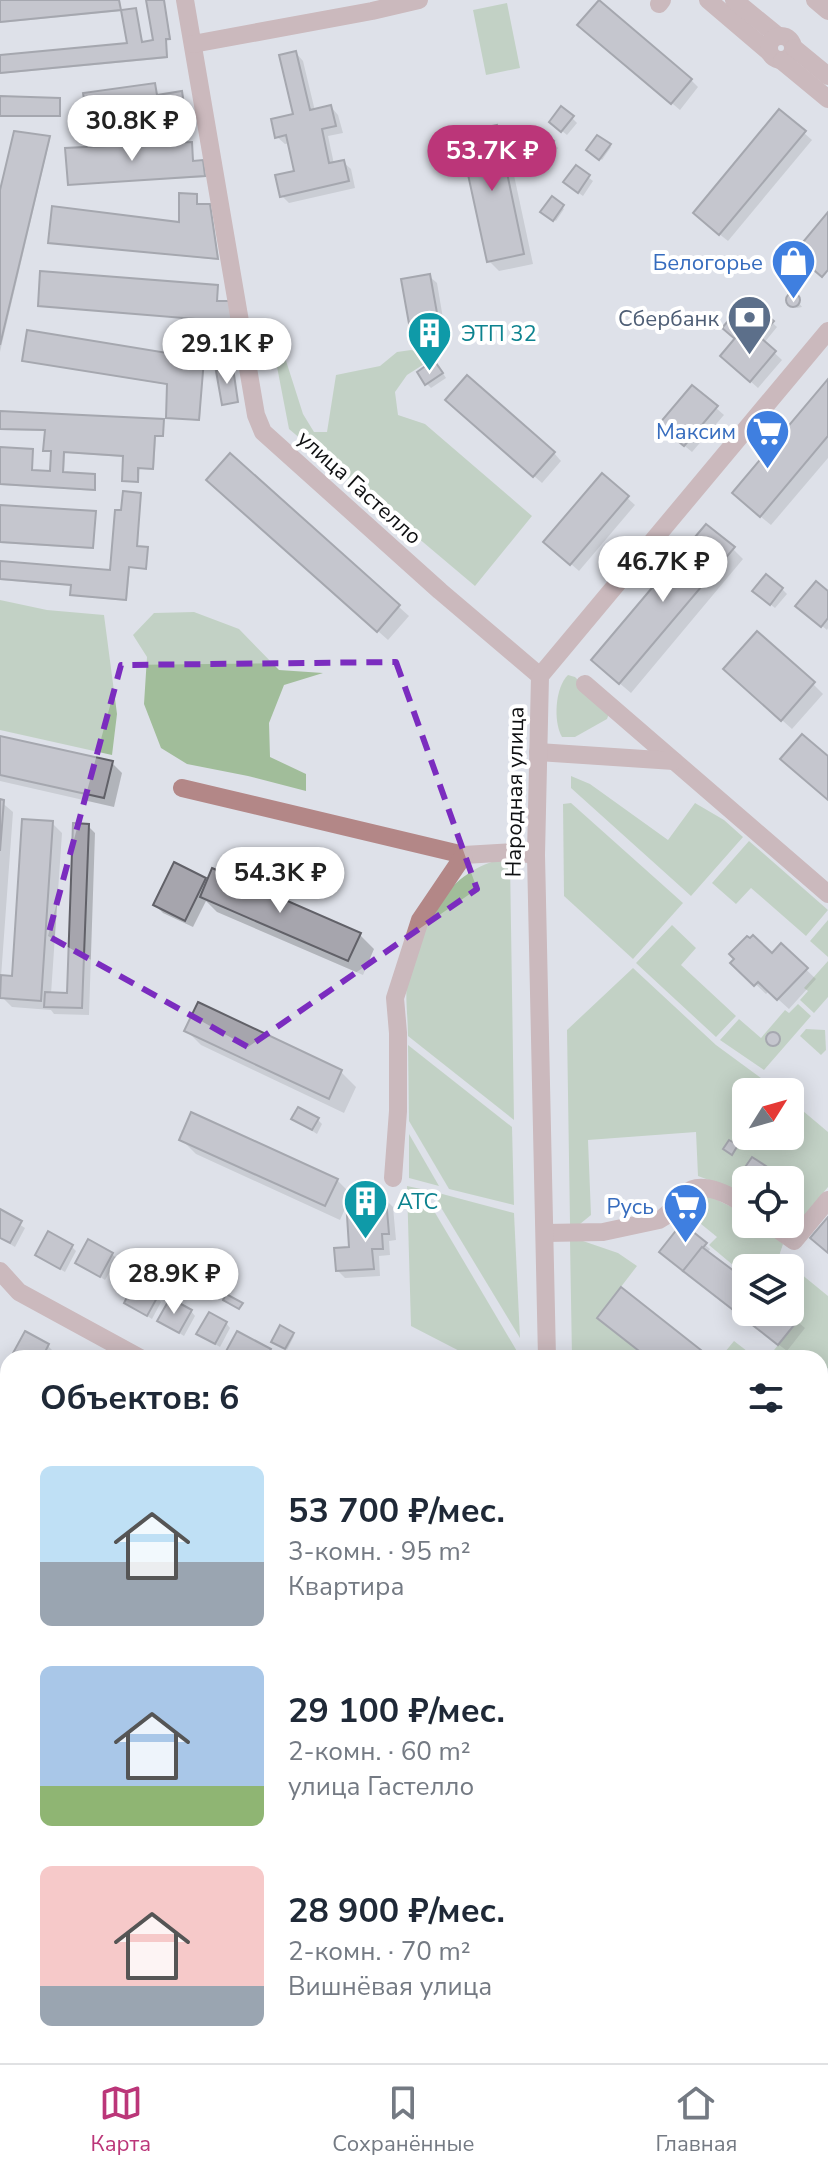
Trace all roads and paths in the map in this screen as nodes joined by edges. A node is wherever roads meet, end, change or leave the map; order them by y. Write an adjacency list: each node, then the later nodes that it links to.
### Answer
1 (185, 0): 7 (street, улица Гастелло)
2 (419, 0): 7 (street)
3 (708, 0): 8 (street)
4 (734, 0): 8 (street)
5 (815, 0): 6 (street)
6 (828, 11)
7 (193, 44): 12 (street, улица Гастелло)
8 (781, 49): 9 (street); 10 (street)
9 (828, 76)
10 (828, 99)
11 (828, 331): 12 (street, Народная улица)
12 (540, 676): 14 (street, Народная улица)
13 (585, 684): 15 (street)
14 (538, 752): 15 (street); 18 (street, Народная улица)
15 (674, 761): 19 (street)
16 (182, 788): 17 (street)
17 (464, 855): 18 (street); 20 (street)
18 (536, 855): 24 (street, Народная улица)
19 (828, 894)
20 (393, 1178)
21 (732, 1199): 24 (street)
22 (828, 1200): 23 (street)
23 (804, 1229)
24 (545, 1233): 27 (street, Народная улица)
25 (0, 1271): 26 (street)
26 (125, 1350)
27 (547, 1350)

